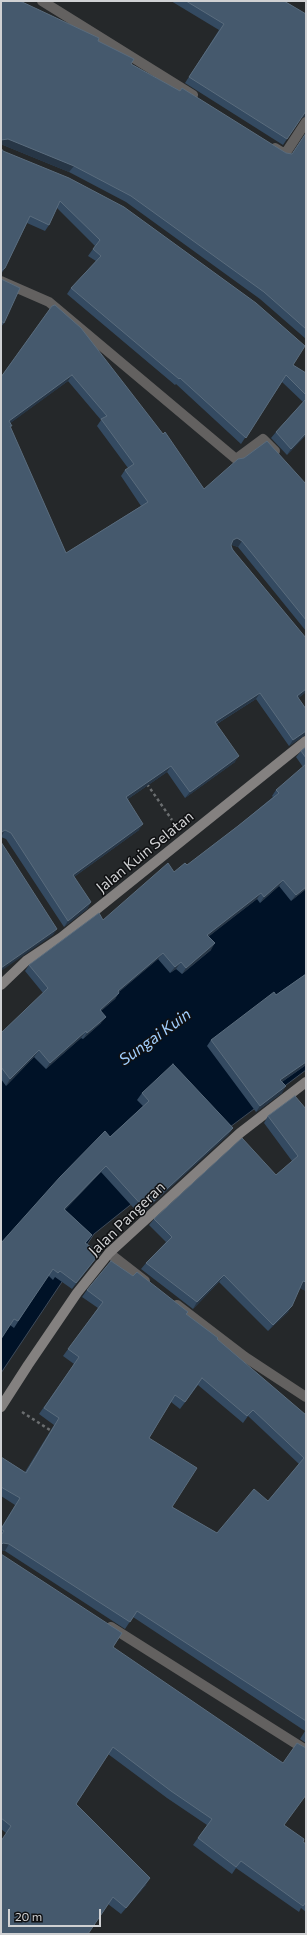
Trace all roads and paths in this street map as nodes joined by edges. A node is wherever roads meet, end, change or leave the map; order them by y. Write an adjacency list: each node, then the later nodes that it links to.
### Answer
1 (42, 1): 2 (street)
2 (199, 99)
3 (306, 122): 4 (street)
4 (267, 143)
5 (1, 281): 6 (street)
6 (279, 456)
7 (306, 741): 9 (street, Jalan Kuin Selatan)
8 (145, 781): 9 (path)
9 (185, 839): 10 (street, Jalan Kuin Selatan)
10 (1, 985)
11 (306, 1082): 12 (street, Jalan Pangeran)
12 (109, 1253): 13 (street); 16 (street, Jalan Pangeran)
13 (153, 1287)
14 (166, 1297): 15 (street)
15 (306, 1397)
16 (3, 1404): 17 (path)
17 (58, 1434)
18 (103, 1622): 19 (street)
19 (306, 1750)

